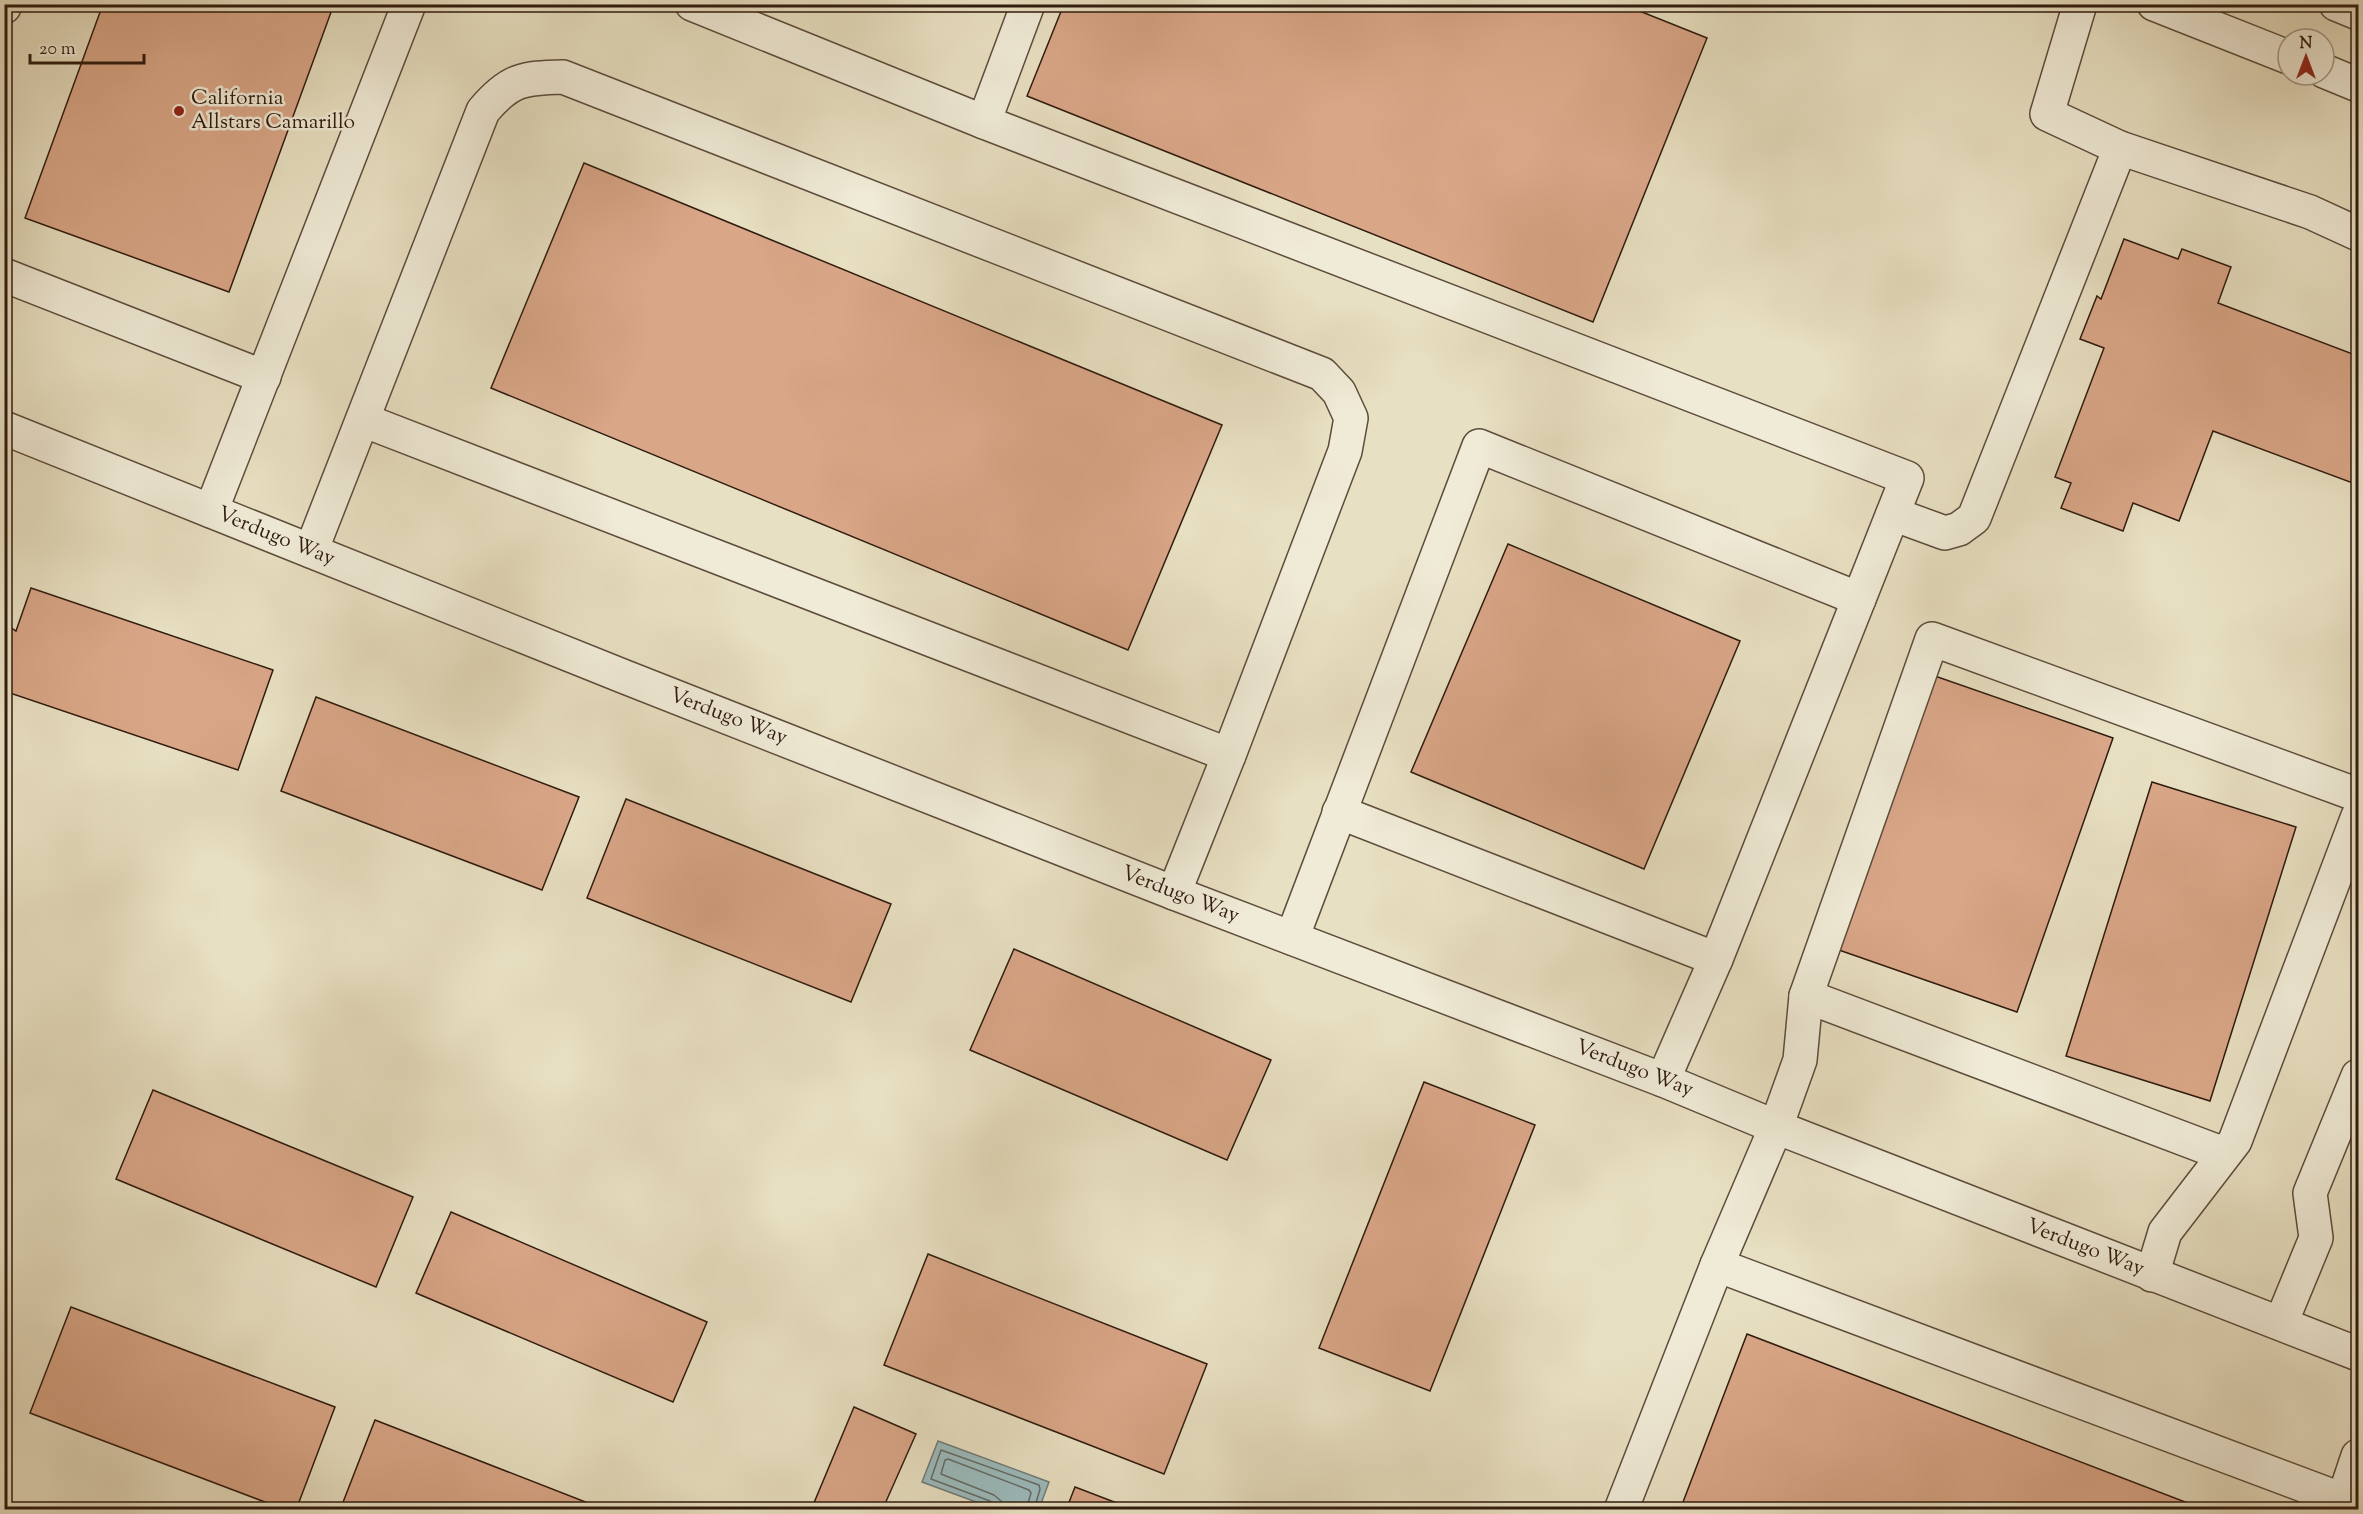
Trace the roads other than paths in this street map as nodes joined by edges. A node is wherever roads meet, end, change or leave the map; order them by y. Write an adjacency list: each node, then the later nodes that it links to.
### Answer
1 (409, 4): 15 (street)
2 (692, 4): 11 (street)
3 (1028, 4): 11 (street)
4 (2080, 4): 12 (street)
5 (2154, 4): 8 (street)
6 (2336, 4): 7 (street)
7 (2358, 13)
8 (2276, 52)
9 (2336, 76): 10 (street)
10 (2358, 85)
11 (984, 122): 19 (street)
12 (2120, 148): 13 (street); 19 (street)
13 (2358, 234)
14 (4, 275): 15 (street)
15 (264, 377): 18 (street)
16 (363, 420): 20 (street); 22 (street); 22 (street)
17 (4, 428): 18 (street, Verdugo Way)
18 (212, 511): 20 (street, Verdugo Way)
19 (1893, 514): 21 (street)
20 (311, 551): 26 (street, Verdugo Way)
21 (1859, 599): 24 (street); 28 (street)
22 (1229, 755): 26 (street)
23 (2358, 795): 29 (street)
24 (1339, 812): 27 (street); 28 (street)
25 (2358, 816): 33 (street)
26 (1174, 893): 27 (street, Verdugo Way)
27 (1292, 938): 31 (street, Verdugo Way)
28 (1716, 959): 31 (street)
29 (1806, 996): 32 (street); 33 (street)
30 (2358, 1076): 36 (street)
31 (1663, 1080): 32 (street, Verdugo Way)
32 (1776, 1127): 34 (street); 35 (street, Verdugo Way)
33 (2224, 1154): 35 (street)
34 (1717, 1264): 39 (street); 40 (street)
35 (2152, 1275): 36 (street, Verdugo Way)
36 (2282, 1323): 37 (street, Verdugo Way)
37 (2358, 1354)
38 (2358, 1456): 39 (street)
39 (2341, 1504)
40 (1621, 1509)

